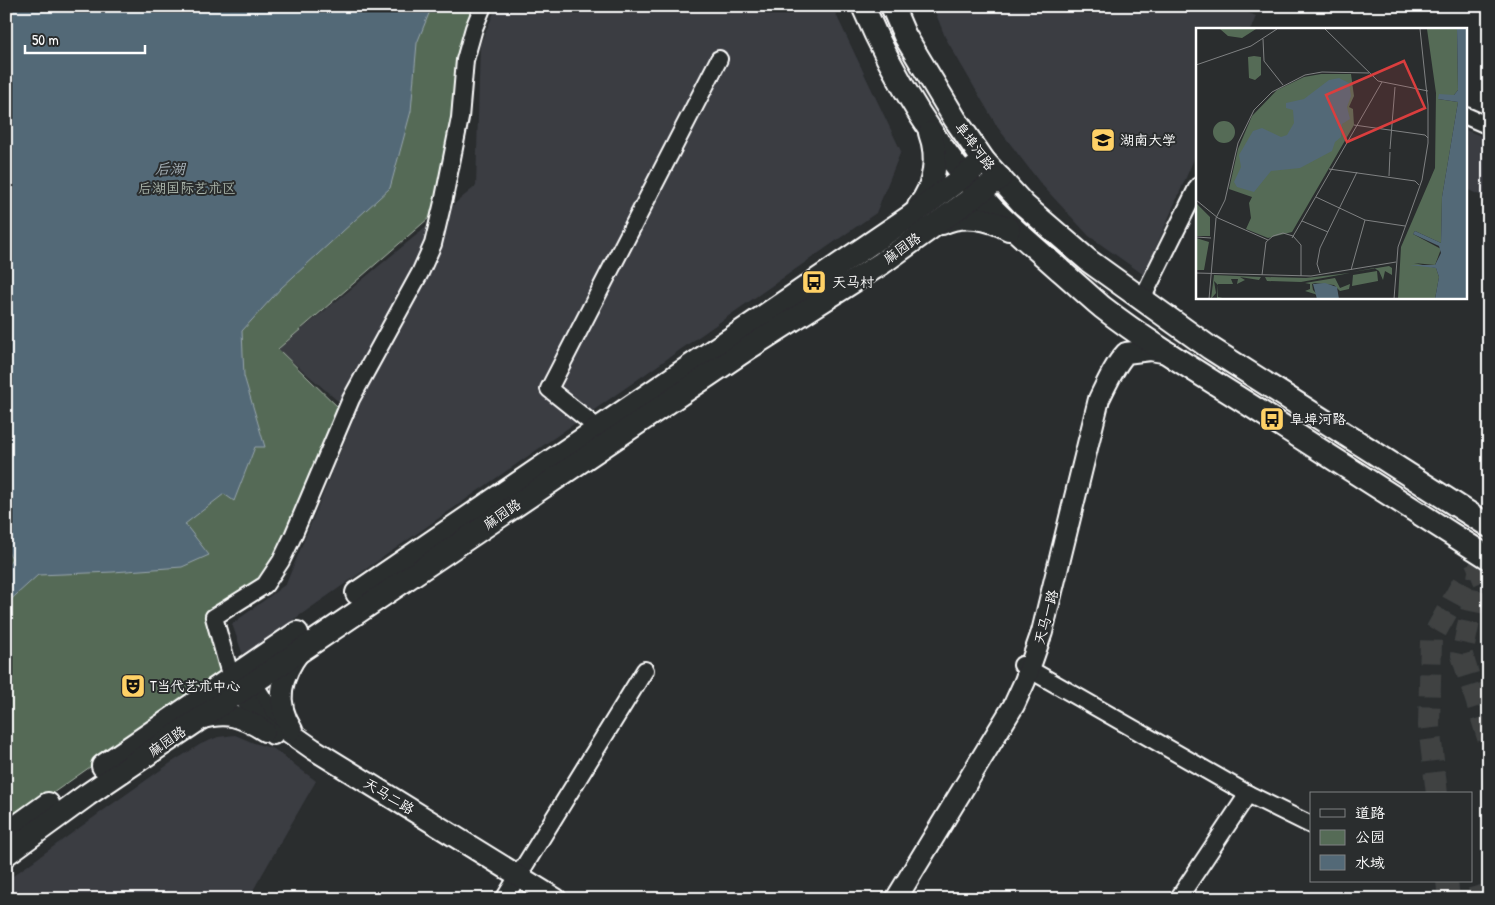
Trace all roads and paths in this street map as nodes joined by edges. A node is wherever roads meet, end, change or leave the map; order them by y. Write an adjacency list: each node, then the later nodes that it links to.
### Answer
1 (484, 6): 26 (street)
2 (862, 6): 6 (main road)
3 (892, 6): 8 (main road, 阜埠河路)
4 (720, 59): 19 (street)
5 (1468, 117): 7 (street)
6 (923, 118): 9 (main road); 13 (main road)
7 (1489, 126)
8 (984, 161): 9 (main road, 麻园路); 10 (main road, 阜埠河路)
9 (964, 175): 12 (main road); 13 (main road, 麻园路)
10 (1000, 178): 12 (main road, 麻园路); 16 (main road, 阜埠河路)
11 (1196, 190): 16 (street)
12 (980, 193): 14 (main road, 麻园路); 15 (main road)
13 (911, 216): 19 (main road, 麻园路)
14 (932, 227): 15 (main road); 23 (main road, 麻园路)
15 (1024, 238): 17 (main road)
16 (1142, 299): 20 (main road, 阜埠河路)
17 (1115, 317): 18 (main road); 24 (street, 天马一路)
18 (1169, 353): 22 (main road); 24 (street, 天马一路)
19 (599, 429): 26 (main road, 麻园路)
20 (1479, 512): 21 (main road, 阜埠河路)
21 (1489, 526)
22 (1489, 558)
23 (301, 649): 26 (main road, 麻园路); 28 (street)
24 (1026, 667): 29 (street); 36 (street, 天马一路); 37 (street, 天马一路)
25 (645, 670): 33 (street)
26 (241, 681): 27 (main road, 麻园路); 28 (street); 31 (main road, 麻园路)
27 (198, 720): 28 (street); 32 (main road, 麻园路)
28 (288, 738): 33 (street, 天马二路)
29 (1248, 794): 30 (street); 38 (street)
30 (1310, 825)
31 (6, 834)
32 (6, 854)
33 (512, 887): 34 (street); 35 (street, 天马二路)
34 (534, 899)
35 (556, 899)
36 (884, 899)
37 (896, 899)
38 (1178, 899)

